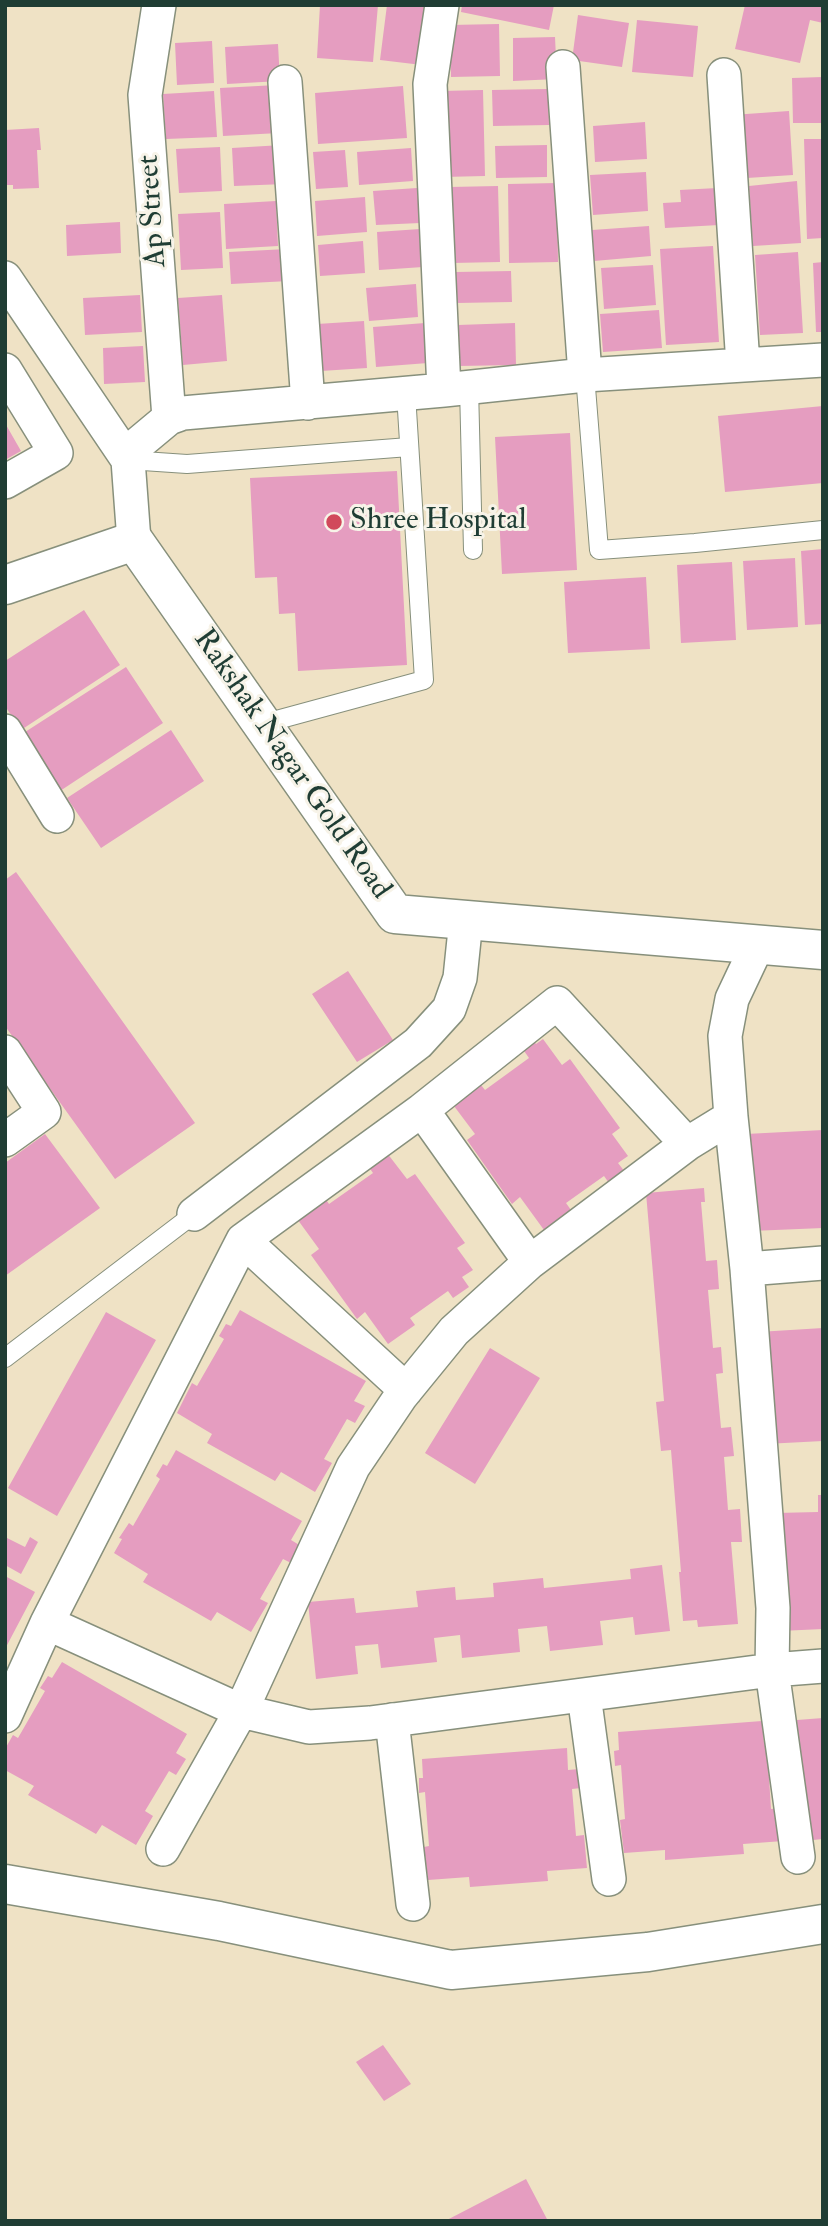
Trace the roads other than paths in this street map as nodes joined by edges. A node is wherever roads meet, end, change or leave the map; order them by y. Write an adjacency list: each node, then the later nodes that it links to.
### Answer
1 (159, 5): 14 (street, Ap Street)
2 (442, 5): 11 (street)
3 (563, 67): 10 (street)
4 (724, 75): 8 (street)
5 (285, 82): 13 (street)
6 (5, 278): 16 (street)
7 (823, 360): 8 (street)
8 (743, 365): 10 (street)
9 (5, 370): 17 (street)
10 (585, 375): 11 (street); 18 (lane)
11 (456, 389): 12 (street); 20 (lane)
12 (406, 394): 13 (street); 15 (lane)
13 (308, 403): 14 (street)
14 (169, 418): 16 (street)
15 (409, 447): 16 (lane); 22 (lane)
16 (128, 460): 19 (street)
17 (5, 482)
18 (823, 530)
19 (134, 541): 21 (street); 22 (street, Rakshak Nagar Gold Road)
20 (473, 550)
21 (5, 585)
22 (262, 724): 25 (street, Rakshak Nagar Gold Road)
23 (5, 731): 24 (street)
24 (57, 816)
25 (466, 920): 26 (street, Rakshak Nagar Gold Road); 33 (street)
26 (758, 944): 27 (street, Rakshak Nagar Gold Road); 30 (street)
27 (823, 950)
28 (5, 1052): 31 (street)
29 (422, 1110): 32 (street); 34 (street); 35 (street)
30 (731, 1117): 32 (street); 37 (street)
31 (5, 1140)
32 (687, 1144): 35 (street)
33 (194, 1214): 38 (lane)
34 (243, 1240): 39 (street); 40 (street)
35 (530, 1262): 39 (street)
36 (823, 1263): 37 (street)
37 (747, 1269): 42 (street)
38 (5, 1359)
39 (407, 1390): 44 (street)
40 (47, 1623): 44 (street); 45 (street)
41 (823, 1666): 42 (street)
42 (772, 1670): 43 (street); 48 (street)
43 (584, 1695): 46 (street); 49 (street)
44 (241, 1711): 46 (street); 47 (street)
45 (5, 1716)
46 (392, 1720): 51 (street)
47 (163, 1849)
48 (798, 1857)
49 (609, 1879)
50 (5, 1884): 52 (street)
51 (413, 1903)
52 (823, 1924)

